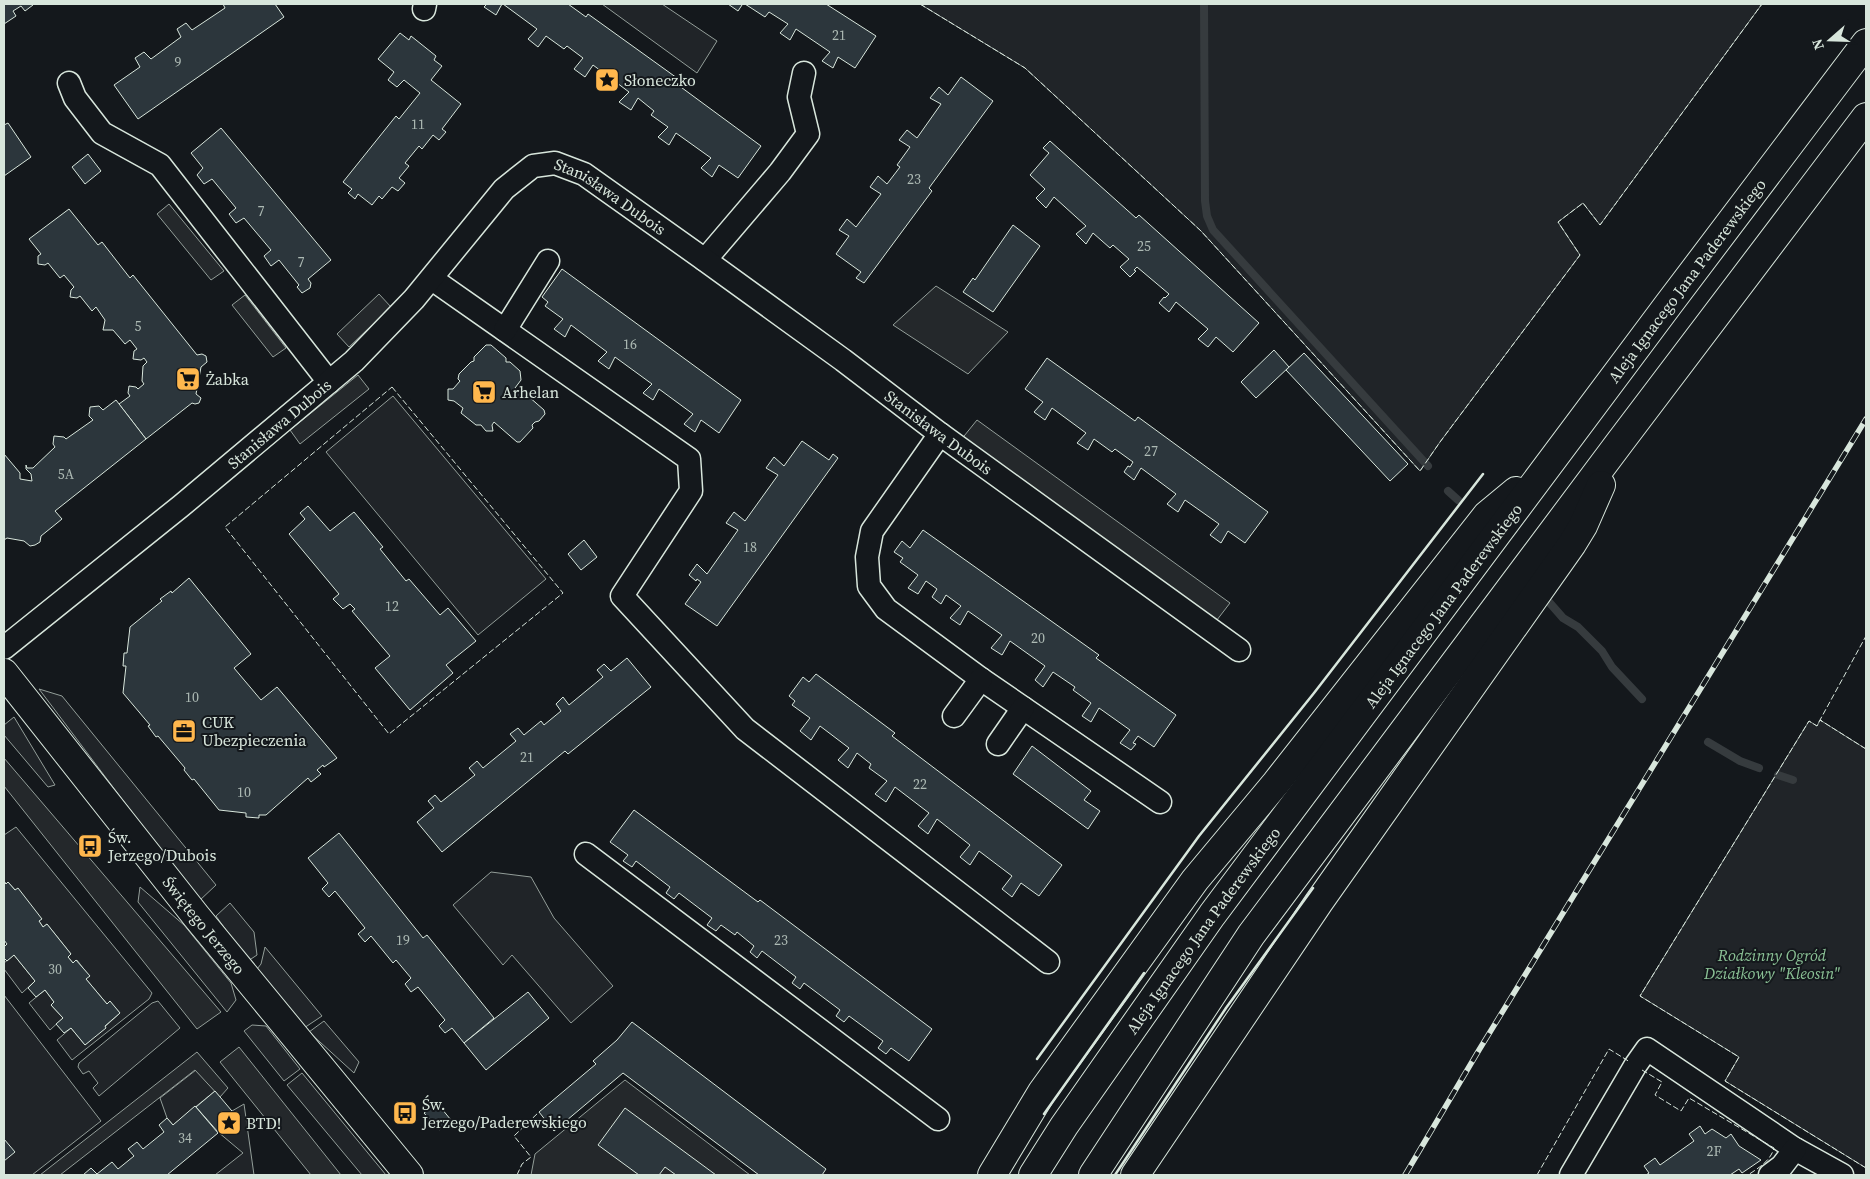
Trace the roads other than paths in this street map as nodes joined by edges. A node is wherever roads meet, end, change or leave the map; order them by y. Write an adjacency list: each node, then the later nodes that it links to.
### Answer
1 (1866, 43): 12 (main road, Aleja Ignacego Jana Paderewskiego)
2 (804, 73): 5 (street)
3 (69, 83): 9 (street)
4 (1866, 117): 11 (main road)
5 (705, 260): 7 (street, Stanisława Dubois); 10 (street, Stanisława Dubois)
6 (548, 261): 8 (street)
7 (432, 279): 8 (street); 9 (street, Stanisława Dubois)
8 (505, 330): 22 (street)
9 (329, 382): 13 (street, Stanisława Dubois)
10 (940, 434): 14 (street, Stanisława Dubois); 16 (street)
11 (1620, 442): 28 (main road); 29 (main road)
12 (1552, 461): 26 (main road); 27 (main road, Aleja Ignacego Jana Paderewskiego)
13 (4, 648)
14 (1239, 650)
15 (4, 673): 25 (main road, Świętego Jerzego)
16 (982, 679): 17 (street); 18 (street)
17 (1023, 708): 19 (street); 20 (street)
18 (954, 716)
19 (998, 744)
20 (1160, 802)
21 (586, 854): 23 (street)
22 (1048, 962)
23 (938, 1119)
24 (1795, 1149): 30 (street); 31 (street); 32 (street)
25 (408, 1175)
26 (992, 1175)
27 (1033, 1175)
28 (1093, 1175)
29 (1135, 1175)
30 (1571, 1175)
31 (1770, 1175)
32 (1842, 1175)

